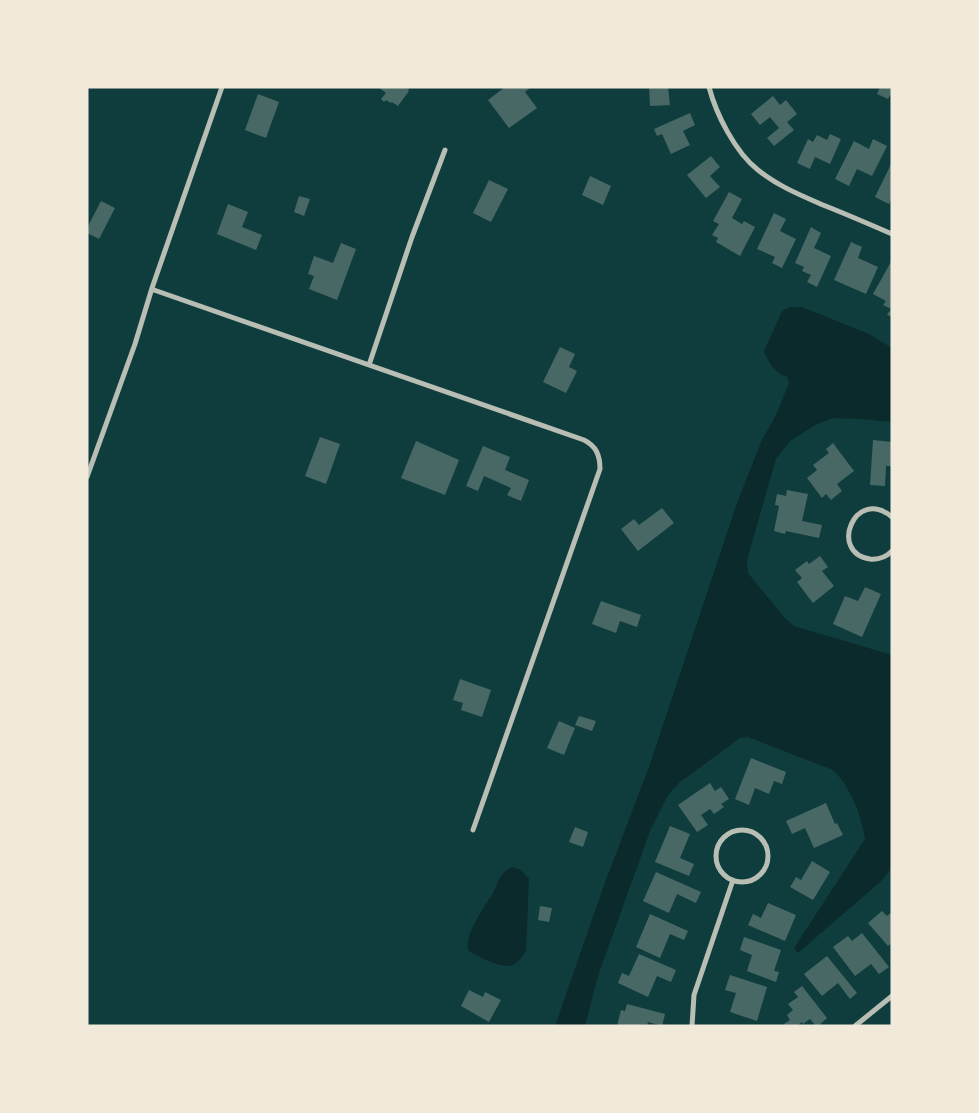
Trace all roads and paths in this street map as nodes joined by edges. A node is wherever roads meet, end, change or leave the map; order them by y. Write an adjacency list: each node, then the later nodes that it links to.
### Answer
1 (222, 87): 5 (street)
2 (709, 87): 4 (street)
3 (445, 150): 6 (street)
4 (892, 234)
5 (152, 288): 6 (street); 7 (street)
6 (369, 365): 10 (street)
7 (87, 477)
8 (892, 517): 9 (street)
9 (892, 551)
10 (473, 830)
11 (733, 880): 11 (street); 13 (street)
12 (892, 996): 14 (street)
13 (692, 1026)
14 (855, 1026)

